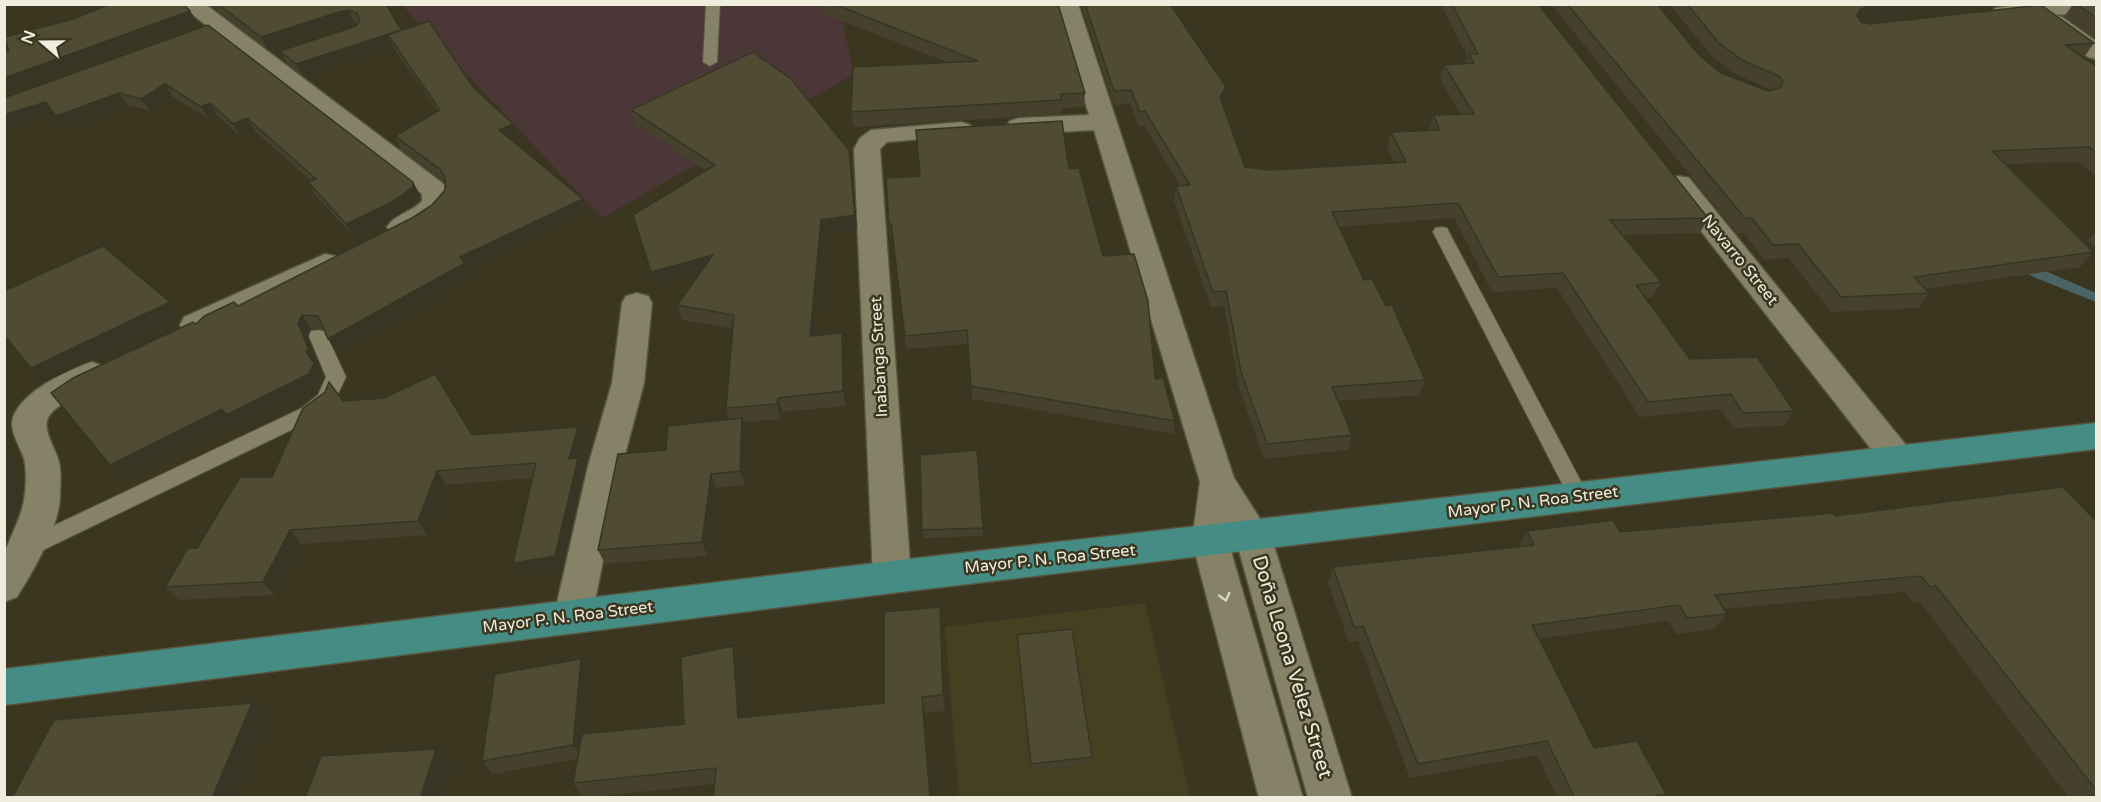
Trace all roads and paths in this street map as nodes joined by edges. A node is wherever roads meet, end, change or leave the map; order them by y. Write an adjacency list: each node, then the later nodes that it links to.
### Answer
1 (190, 4): 9 (street)
2 (713, 4): 10 (lane)
3 (1067, 4): 11 (street)
4 (2097, 4): 5 (street)
5 (2032, 7): 6 (street); 8 (street)
6 (1978, 15)
7 (293, 51): 9 (street)
8 (2097, 52)
9 (263, 61): 15 (street)
10 (710, 62)
11 (1104, 122): 20 (street); 25 (street, Inabanga Street)
12 (1664, 165): 19 (street, Navarro Street)
13 (1441, 232): 21 (lane)
14 (637, 303): 27 (street)
15 (171, 336)
16 (318, 336): 24 (lane)
17 (117, 362): 24 (street)
18 (2097, 436): 19 (main road, Mayor P. N. Roa Street)
19 (1898, 459): 21 (main road, Mayor P. N. Roa Street)
20 (1218, 482): 22 (street, Doña Leona Velez Street); 23 (street)
21 (1579, 497): 22 (main road, Mayor P. N. Roa Street)
22 (1253, 536): 23 (main road, Mayor P. N. Roa Street); 30 (street, Doña Leona Velez Street)
23 (1210, 541): 25 (main road, Mayor P. N. Roa Street); 29 (street, one-way to 29)
24 (27, 548): 26 (street)
25 (892, 577): 27 (main road, Mayor P. N. Roa Street)
26 (4, 586)
27 (573, 616): 28 (main road, Mayor P. N. Roa Street)
28 (4, 687)
29 (1281, 798)
30 (1330, 798)

